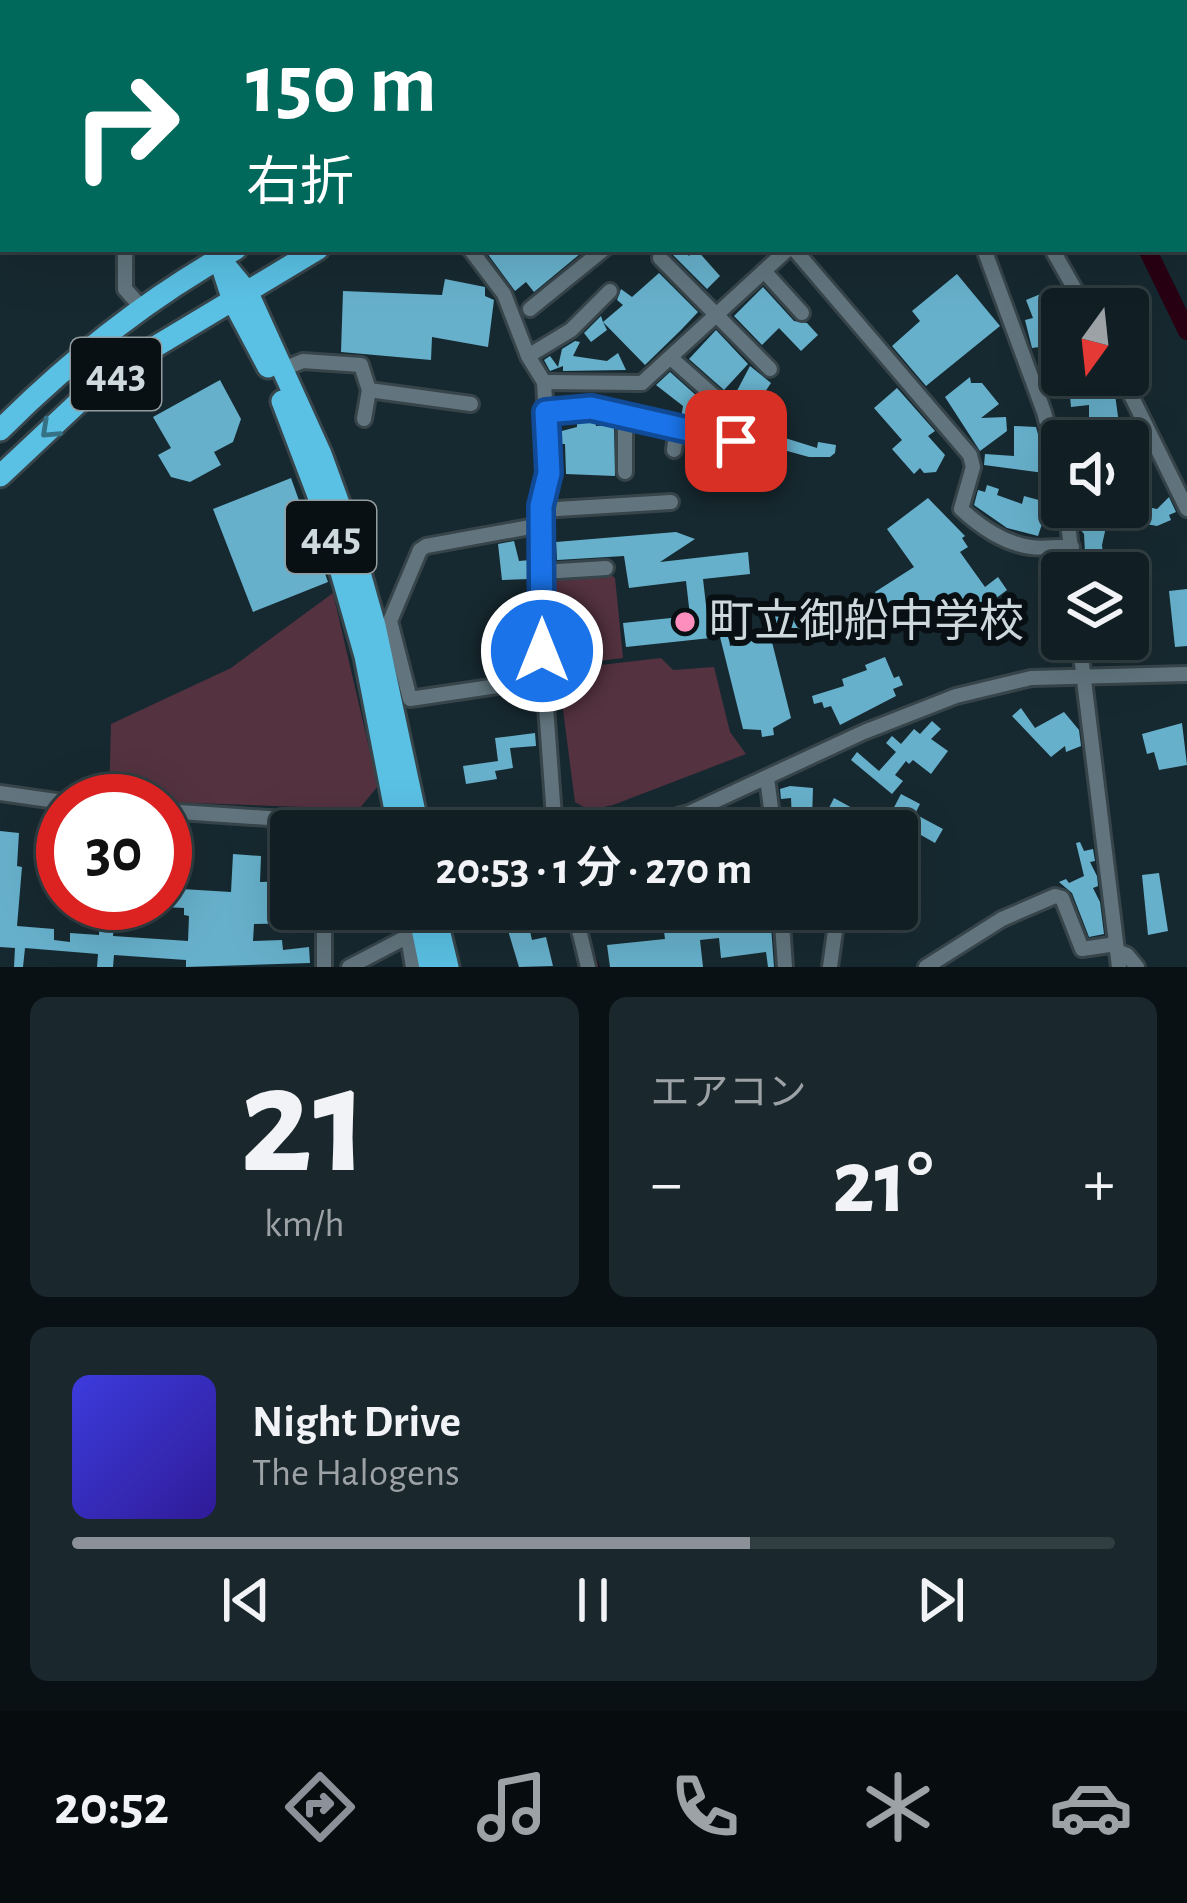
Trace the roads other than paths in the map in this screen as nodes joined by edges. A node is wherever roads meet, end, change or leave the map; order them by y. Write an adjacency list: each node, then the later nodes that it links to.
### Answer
1 (124, 252): 15 (street)
2 (313, 252): 14 (highway, 443)
3 (472, 252): 20 (street)
4 (600, 252): 16 (street)
5 (786, 252): 11 (street)
6 (792, 252): 44 (street)
7 (985, 252): 33 (street)
8 (1054, 252): 12 (street)
9 (227, 254): 14 (highway, 445); 15 (highway, 443)
10 (660, 258): 18 (street)
11 (764, 271): 17 (street); 18 (street)
12 (1074, 288)
13 (610, 291): 20 (street)
14 (241, 297): 22 (highway, 445); 24 (highway, 443); 56 (highway, 445)
15 (142, 308): 19 (highway, 443)
16 (530, 309)
17 (802, 313)
18 (717, 315): 21 (street); 23 (street)
19 (98, 342): 24 (highway); 35 (highway, 443)
20 (528, 356): 25 (street)
21 (671, 358): 25 (street); 28 (street)
22 (283, 369): 26 (street); 48 (highway, 445)
23 (770, 369)
24 (120, 371): 38 (highway, 443, one-way to 38)
25 (544, 382): 30 (street)
26 (369, 390): 29 (street); 32 (street)
27 (1131, 396): 41 (street)
28 (715, 397)
29 (471, 404)
30 (546, 412): 31 (street); 42 (street)
31 (626, 416): 34 (street); 39 (street)
32 (364, 419)
33 (1046, 420)
34 (677, 428): 36 (street); 37 (street)
35 (0, 430)
36 (674, 450)
37 (770, 450)
38 (4, 465)
39 (625, 472)
40 (671, 502): 42 (street)
41 (1187, 509)
42 (541, 517): 47 (street); 48 (street)
43 (1069, 528): 44 (street)
44 (1072, 547): 45 (street)
45 (1072, 552)
46 (606, 568): 47 (street)
47 (543, 572): 52 (street)
48 (383, 623): 52 (street); 57 (highway, 445)
49 (1081, 660): 51 (street)
50 (1187, 674): 51 (street)
51 (1082, 675): 53 (street); 71 (street)
52 (544, 679): 58 (street)
53 (767, 778): 59 (street); 60 (street)
54 (0, 793): 55 (street)
55 (36, 798)
56 (403, 810)
57 (406, 810)
58 (553, 810)
59 (696, 810)
60 (771, 810)
61 (192, 814): 62 (street)
62 (270, 821)
63 (324, 930): 72 (street)
64 (409, 930): 73 (street)
65 (422, 930): 74 (street)
66 (425, 930): 75 (highway)
67 (429, 930): 76 (highway)
68 (579, 930): 77 (street)
69 (782, 930): 78 (street)
70 (835, 930): 79 (street)
71 (1117, 954): 80 (street); 81 (street)
72 (324, 967)
73 (349, 967)
74 (413, 967)
75 (430, 967)
76 (448, 967)
77 (588, 967)
78 (785, 967)
79 (830, 967)
80 (926, 967)
81 (1137, 967)

